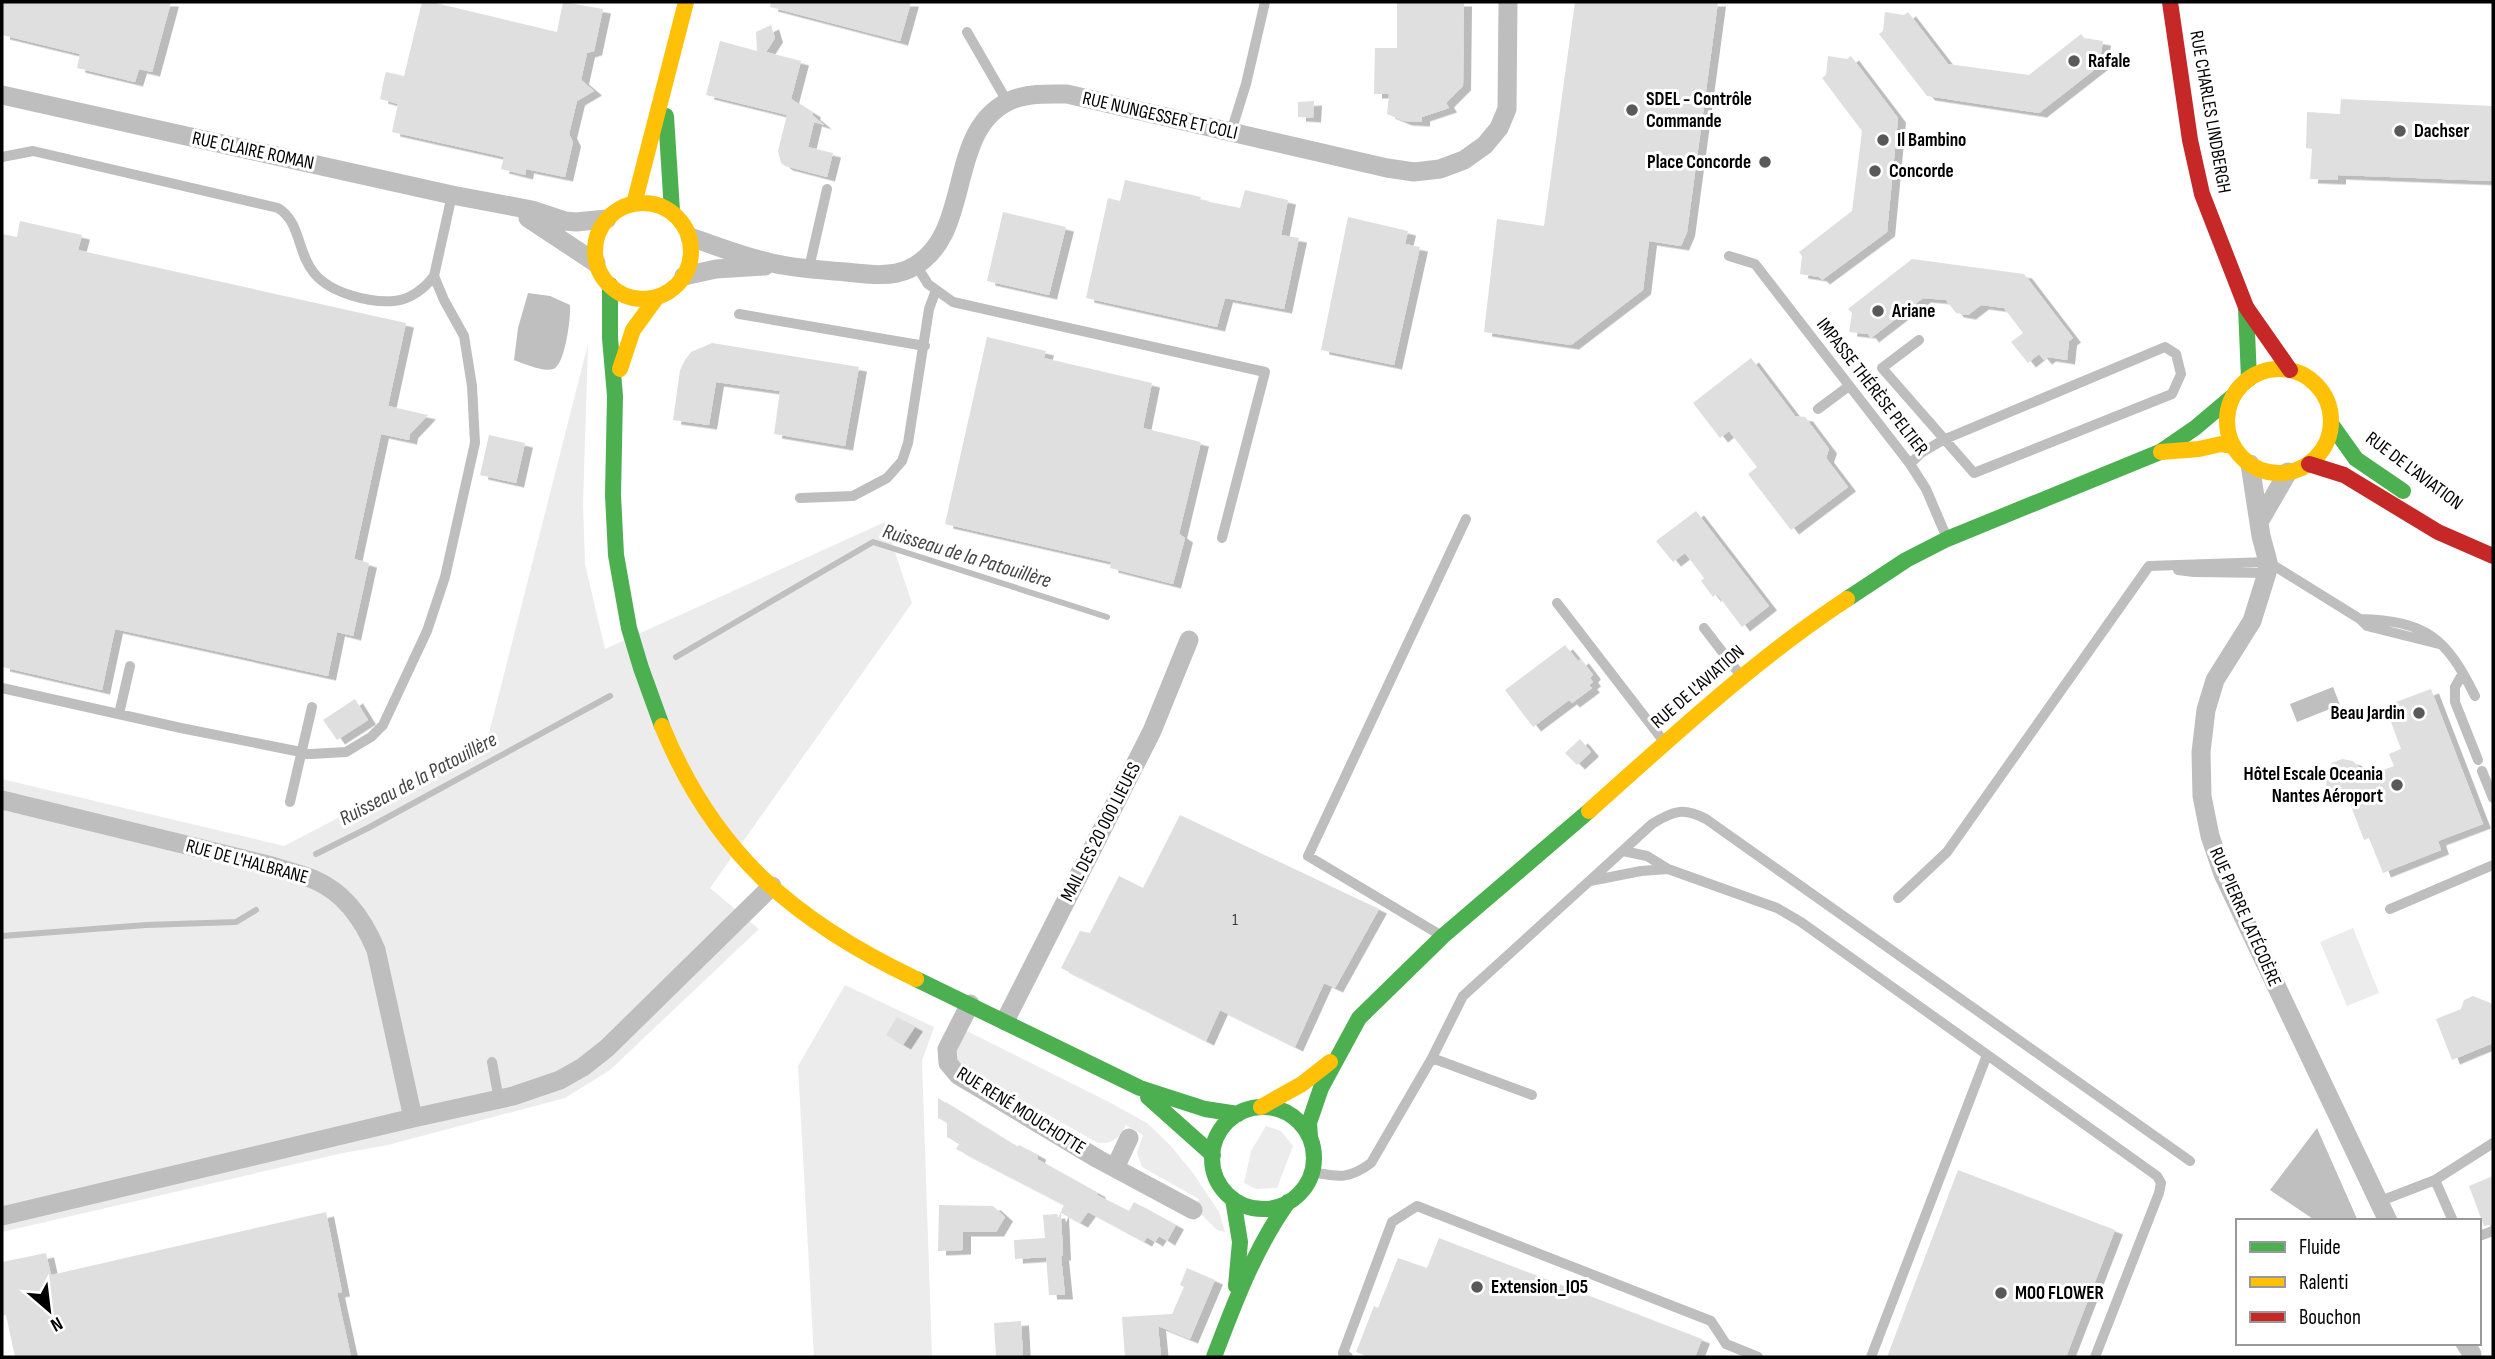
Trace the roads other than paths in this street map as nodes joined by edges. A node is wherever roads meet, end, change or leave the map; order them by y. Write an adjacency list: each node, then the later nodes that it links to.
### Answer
1 (685, 2): 6 (street)
2 (1265, 2): 9 (lane)
3 (1508, 2): 9 (street, RUE NUNGESSER ET COLI)
4 (2170, 2): 28 (street, RUE CHARLES LINDBERGH)
5 (967, 32): 8 (lane)
6 (665, 90): 13 (street); 15 (street)
7 (2, 95): 12 (street, RUE CLAIRE ROMAN)
8 (1008, 103): 9 (street, RUE NUNGESSER ET COLI); 21 (street, RUE NUNGESSER ET COLI)
9 (1231, 132)
10 (2, 157): 23 (lane)
11 (827, 190): 22 (lane)
12 (452, 195): 14 (street, RUE CLAIRE ROMAN); 23 (lane)
13 (634, 204): 15 (street); 16 (street)
14 (505, 205): 16 (street, RUE CLAIRE ROMAN); 19 (street, RUE CLAIRE ROMAN)
15 (672, 211): 17 (street)
16 (607, 219): 19 (street)
17 (690, 237): 20 (street); 24 (street)
18 (1729, 256): 34 (lane, IMPASSE THÉRÈSE PELTIER)
19 (596, 263): 25 (street)
20 (780, 265): 22 (street); 24 (street)
21 (916, 265): 22 (street); 26 (lane)
22 (809, 268)
23 (434, 276): 65 (lane)
24 (684, 276): 27 (street)
25 (610, 285): 27 (street); 35 (street)
26 (936, 290): 31 (lane); 49 (lane)
27 (657, 297): 35 (street)
28 (2246, 307): 32 (street, RUE CHARLES LINDBERGH); 33 (street, RUE CHARLES LINDBERGH)
29 (738, 314): 31 (lane)
30 (1919, 340): 39 (lane)
31 (925, 346): 46 (lane)
32 (2290, 370): 33 (street); 38 (street)
33 (2249, 379): 36 (street)
34 (1849, 386): 37 (lane); 42 (lane, IMPASSE THÉRÈSE PELTIER)
35 (615, 395): 73 (street)
36 (2233, 396): 40 (street); 41 (street, RUE DE L'AVIATION)
37 (1818, 409)
38 (2331, 424): 44 (street); 51 (street, RUE DE L'AVIATION)
39 (1943, 440): 39 (lane); 42 (lane)
40 (2234, 446): 41 (street, RUE DE L'AVIATION); 43 (street)
41 (2160, 452): 50 (street, RUE DE L'AVIATION)
42 (1910, 464): 50 (lane, IMPASSE THÉRÈSE PELTIER)
43 (2250, 464): 45 (street); 48 (street)
44 (2309, 464): 45 (street); 51 (street, RUE DE L'AVIATION)
45 (2288, 472): 48 (street)
46 (800, 498)
47 (1466, 519): 76 (lane)
48 (2259, 522): 53 (street)
49 (1222, 538)
50 (1947, 539): 59 (street, RUE DE L'AVIATION)
51 (2476, 548): 52 (street, RUE DE L'AVIATION)
52 (2493, 556)
53 (2268, 567): 58 (lane); 74 (lane); 99 (street, RUE PIERRE LATÉCOÈRE)
54 (1557, 603): 64 (lane)
55 (1704, 628): 59 (lane)
56 (1189, 640): 78 (street, MAIL DES 20 000 LIEUES)
57 (130, 666): 63 (lane)
58 (2463, 673): 61 (lane); 66 (lane)
59 (1742, 676): 64 (street, RUE DE L'AVIATION)
60 (2, 688): 63 (lane)
61 (2475, 696)
62 (312, 707): 65 (lane)
63 (119, 714): 65 (lane)
64 (1665, 744): 76 (street, RUE DE L'AVIATION)
65 (302, 751): 68 (lane)
66 (2493, 798)
67 (2, 800): 88 (street, RUE DE L'HALBRANE)
68 (290, 802)
69 (1623, 851): 71 (lane); 72 (lane); 93 (lane)
70 (2493, 865): 75 (lane)
71 (1668, 869): 72 (lane); 79 (lane)
72 (1590, 881): 81 (lane)
73 (772, 886): 77 (street); 85 (street)
74 (1898, 898)
75 (2390, 909)
76 (1443, 936): 80 (street, RUE DE L'AVIATION)
77 (970, 1004): 78 (street); 94 (street, RUE RENÉ MOUCHOTTE)
78 (1005, 1021): 83 (street)
79 (1987, 1055): 108 (lane); 109 (lane)
80 (1337, 1056): 86 (street, RUE DE L'AVIATION); 89 (street, RUE DE L'AVIATION)
81 (1432, 1058): 84 (lane); 95 (lane)
82 (492, 1062): 85 (lane)
83 (1136, 1087): 87 (street); 92 (street)
84 (1532, 1096)
85 (499, 1100): 88 (street)
86 (1261, 1107): 87 (street); 89 (street)
87 (1238, 1114): 92 (street)
88 (413, 1118): 101 (street)
89 (1310, 1137): 95 (street)
90 (1129, 1138): 94 (street)
91 (2493, 1143): 96 (lane)
92 (1213, 1155): 97 (street)
93 (2190, 1161)
94 (1115, 1168): 100 (street, RUE RENÉ MOUCHOTTE)
95 (1312, 1172): 98 (street)
96 (2435, 1180): 99 (lane); 103 (lane)
97 (1233, 1199): 98 (street); 104 (street)
98 (1288, 1202): 104 (street)
99 (2378, 1202): 102 (street, RUE PIERRE LATÉCOÈRE)
100 (1193, 1209)
101 (2, 1216)
102 (2387, 1219)
103 (2452, 1219)
104 (1230, 1315): 105 (street)
105 (1214, 1357)
106 (1348, 1357): 107 (lane)
107 (1758, 1357)
108 (1871, 1357)
109 (2095, 1357)

